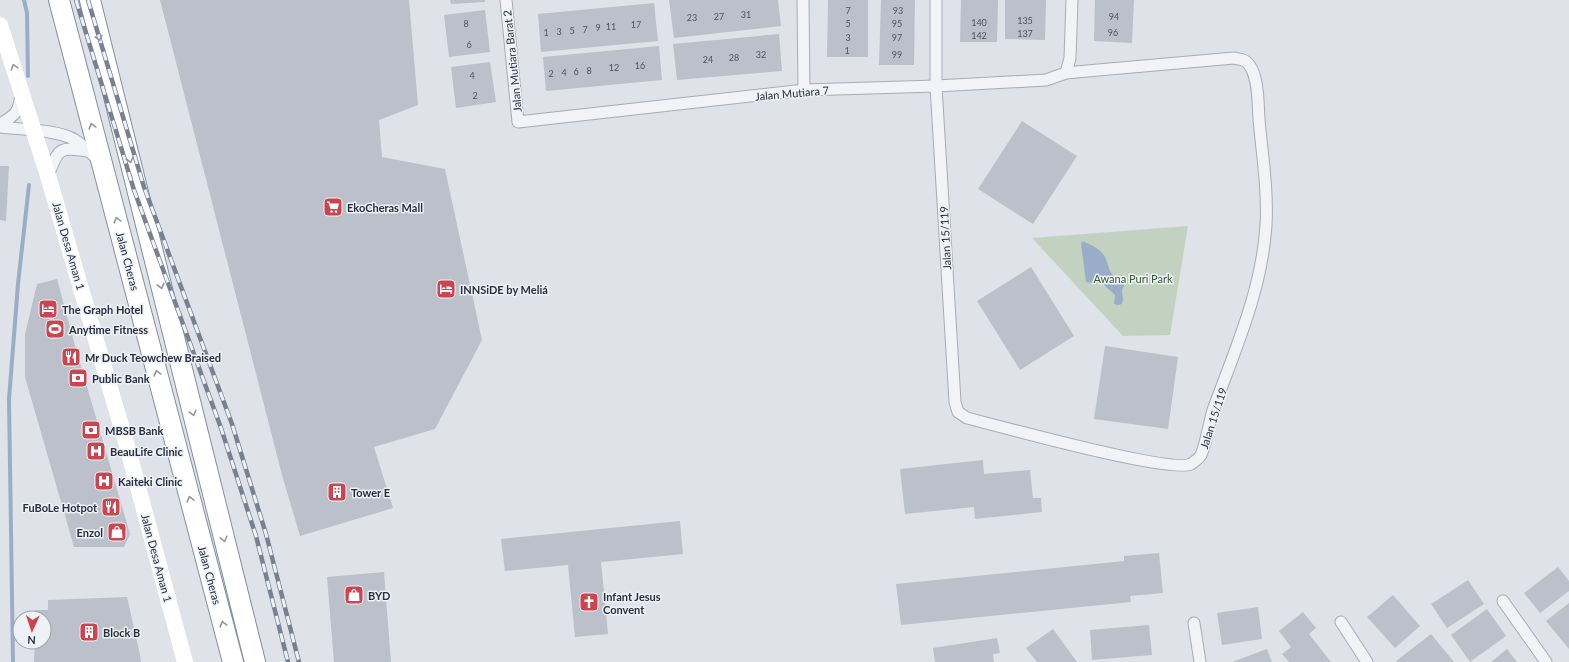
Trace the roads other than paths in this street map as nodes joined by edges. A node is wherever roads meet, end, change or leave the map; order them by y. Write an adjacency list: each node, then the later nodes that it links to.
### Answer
1 (59, 0): 16 (highway, Jalan Cheras, one-way to 1)
2 (90, 0): 23 (highway, Jalan Cheras, one-way to 23)
3 (506, 0): 12 (street, Jalan Mutiara Barat 2)
4 (803, 0): 10 (street)
5 (936, 0): 9 (street)
6 (1072, 0): 8 (street)
7 (0, 25): 11 (street, Jalan Desa Aman 1, one-way to 7)
8 (1066, 74): 9 (street, Jalan Mutiara 7); 9 (street, Jalan 15/119)
9 (936, 86): 10 (street, Jalan Mutiara 7)
10 (804, 90): 12 (street, Jalan Mutiara 7)
11 (21, 91): 13 (street); 15 (street, Jalan Desa Aman 1)
12 (518, 122)
13 (0, 124)
14 (0, 127): 15 (street)
15 (34, 131): 16 (street); 17 (street, Jalan Desa Aman 1)
16 (95, 157): 17 (street); 22 (highway, Jalan Cheras, one-way to 16)
17 (48, 176): 21 (street, Jalan Desa Aman 1)
18 (1503, 601): 26 (street)
19 (1341, 622): 25 (street)
20 (1194, 623): 24 (street)
21 (184, 662)
22 (233, 662)
23 (255, 662)
24 (1200, 662)
25 (1367, 662)
26 (1546, 662)

